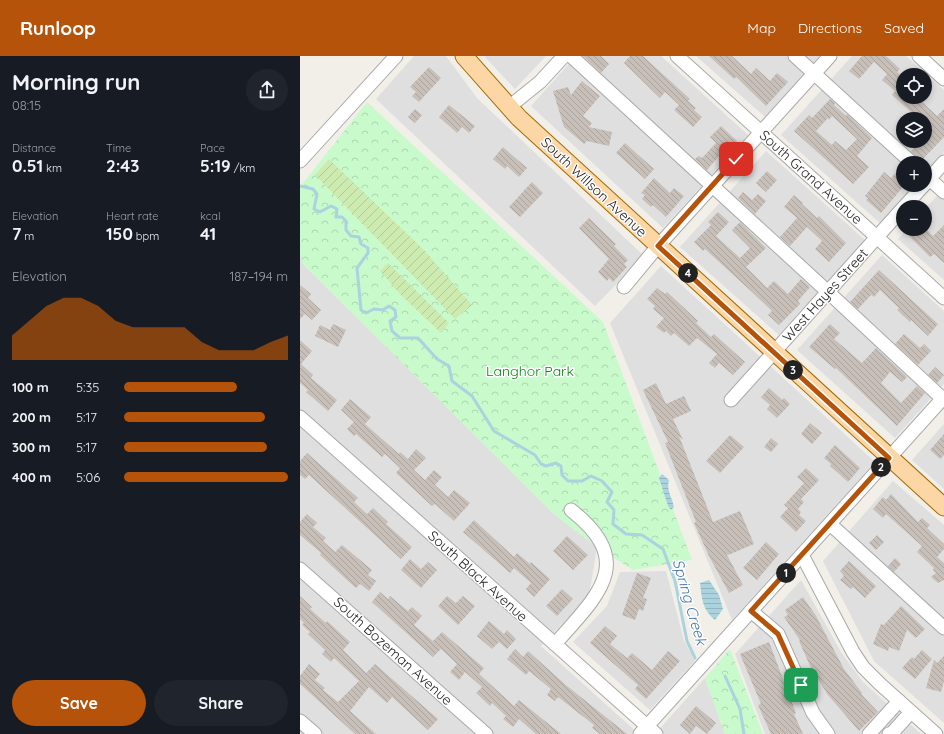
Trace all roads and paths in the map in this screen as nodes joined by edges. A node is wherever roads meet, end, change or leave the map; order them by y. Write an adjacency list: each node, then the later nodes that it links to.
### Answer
1 (396, 56): 14 (street)
2 (464, 56): 11 (main road, South Willson Avenue)
3 (564, 56): 11 (street)
4 (571, 56): 18 (street)
5 (677, 56): 12 (street, South Grand Avenue)
6 (794, 56): 9 (street)
7 (830, 56): 9 (street)
8 (919, 56): 10 (street)
9 (814, 74): 12 (street); 13 (street)
10 (944, 79)
11 (509, 107): 24 (main road, South Willson Avenue)
12 (761, 132): 18 (street); 23 (street, South Grand Avenue)
13 (904, 156)
14 (300, 161)
15 (944, 162): 16 (street, West Hayes Street)
16 (932, 174)
17 (932, 184): 20 (street)
18 (712, 186): 24 (street); 26 (street)
19 (917, 192): 21 (street, West Hayes Street)
20 (944, 192)
21 (910, 200)
22 (896, 217): 23 (street, West Hayes Street)
23 (878, 237): 26 (street, West Hayes Street); 27 (street, South Grand Avenue)
24 (658, 246): 25 (street); 28 (main road, South Willson Avenue)
25 (624, 287)
26 (828, 292): 28 (street, West Hayes Street); 29 (street)
27 (944, 298)
28 (774, 352): 30 (street, West Hayes Street); 32 (main road, South Willson Avenue)
29 (943, 399): 32 (street)
30 (730, 400)
31 (302, 422): 40 (street, South Black Avenue)
32 (889, 458): 33 (main road, South Willson Avenue); 35 (street)
33 (944, 507)
34 (571, 510): 40 (street)
35 (830, 524): 36 (street); 39 (street)
36 (802, 555): 38 (street); 41 (street)
37 (300, 569): 46 (street, South Bozeman Avenue)
38 (751, 611): 44 (street); 47 (street)
39 (944, 628)
40 (554, 644): 44 (street, South Black Avenue)
41 (899, 701): 42 (street); 48 (street)
42 (911, 712): 49 (street); 50 (street)
43 (300, 721): 45 (street)
44 (648, 731)
45 (315, 734)
46 (486, 734)
47 (828, 734)
48 (869, 734)
49 (889, 734)
50 (936, 734)

